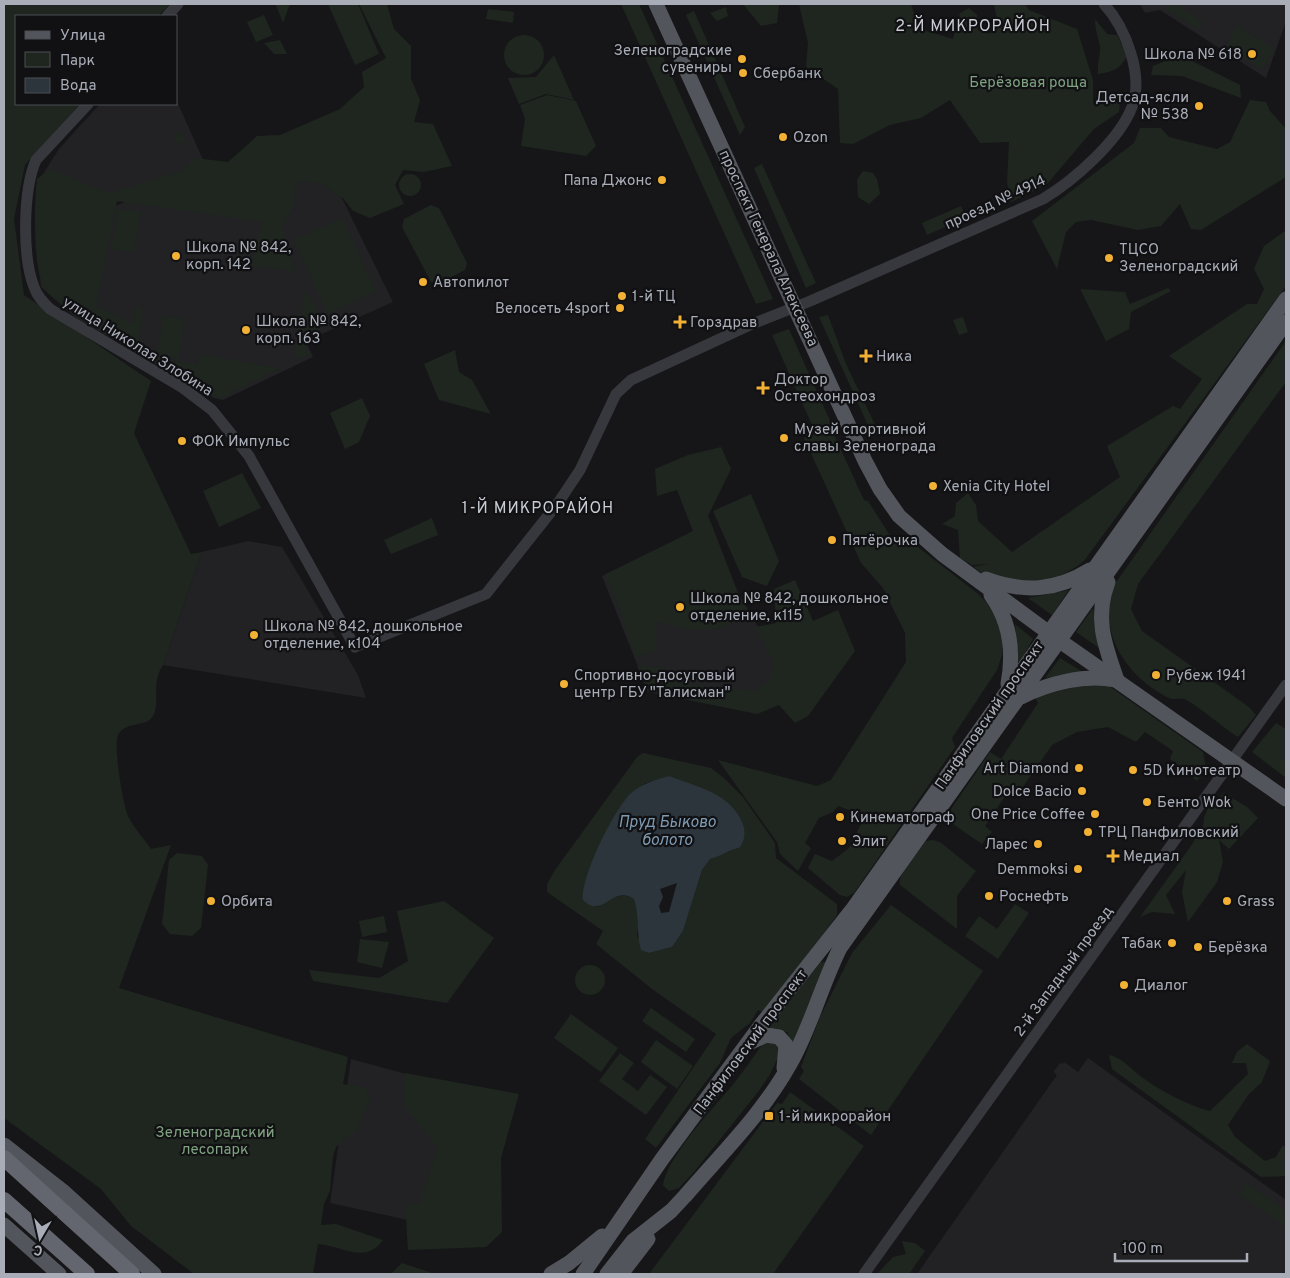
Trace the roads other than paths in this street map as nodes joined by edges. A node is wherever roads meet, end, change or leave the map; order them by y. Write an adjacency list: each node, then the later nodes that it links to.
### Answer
1 (178, 4): 4 (street)
2 (656, 4): 7 (main road, проспект Генерала Алексеева)
3 (1104, 4): 7 (street, проезд № 4914)
4 (168, 15)
5 (87, 105): 7 (street, улица Николая Злобина)
6 (1286, 299): 10 (main road, Панфиловский проспект)
7 (796, 307): 11 (main road, проспект Генерала Алексеева)
8 (1286, 322): 9 (main road, Панфиловский проспект)
9 (1132, 540): 12 (main road, Панфиловский проспект); 13 (main road)
10 (1097, 566): 11 (main road); 12 (main road, Панфиловский проспект)
11 (968, 573): 12 (main road, проспект Генерала Алексеева); 15 (main road)
12 (1054, 636): 13 (main road, проспект Генерала Алексеева); 15 (main road, Панфиловский проспект); 16 (main road, Панфиловский проспект)
13 (1117, 680): 16 (main road); 17 (main road, проспект Генерала Алексеева)
14 (1286, 685): 17 (street, 2-й Западный проезд)
15 (1008, 689): 19 (main road, Панфиловский проспект)
16 (1021, 697): 20 (main road, Панфиловский проспект)
17 (1231, 762): 18 (main road, проспект Генерала Алексеева); 35 (street, 2-й Западный проезд)
18 (1286, 799)
19 (748, 1044): 20 (main road); 25 (main road, Панфиловский проспект)
20 (780, 1082): 24 (main road, Панфиловский проспект)
21 (4, 1144): 30 (main road)
22 (4, 1158): 29 (highway)
23 (4, 1200): 28 (highway)
24 (671, 1211): 33 (main road, Панфиловский проспект); 34 (main road)
25 (624, 1213): 31 (main road); 32 (main road, Панфиловский проспект)
26 (4, 1225): 27 (main road)
27 (59, 1274)
28 (87, 1274)
29 (132, 1274)
30 (154, 1274)
31 (551, 1274)
32 (583, 1274)
33 (606, 1274)
34 (621, 1274)
35 (864, 1274)

